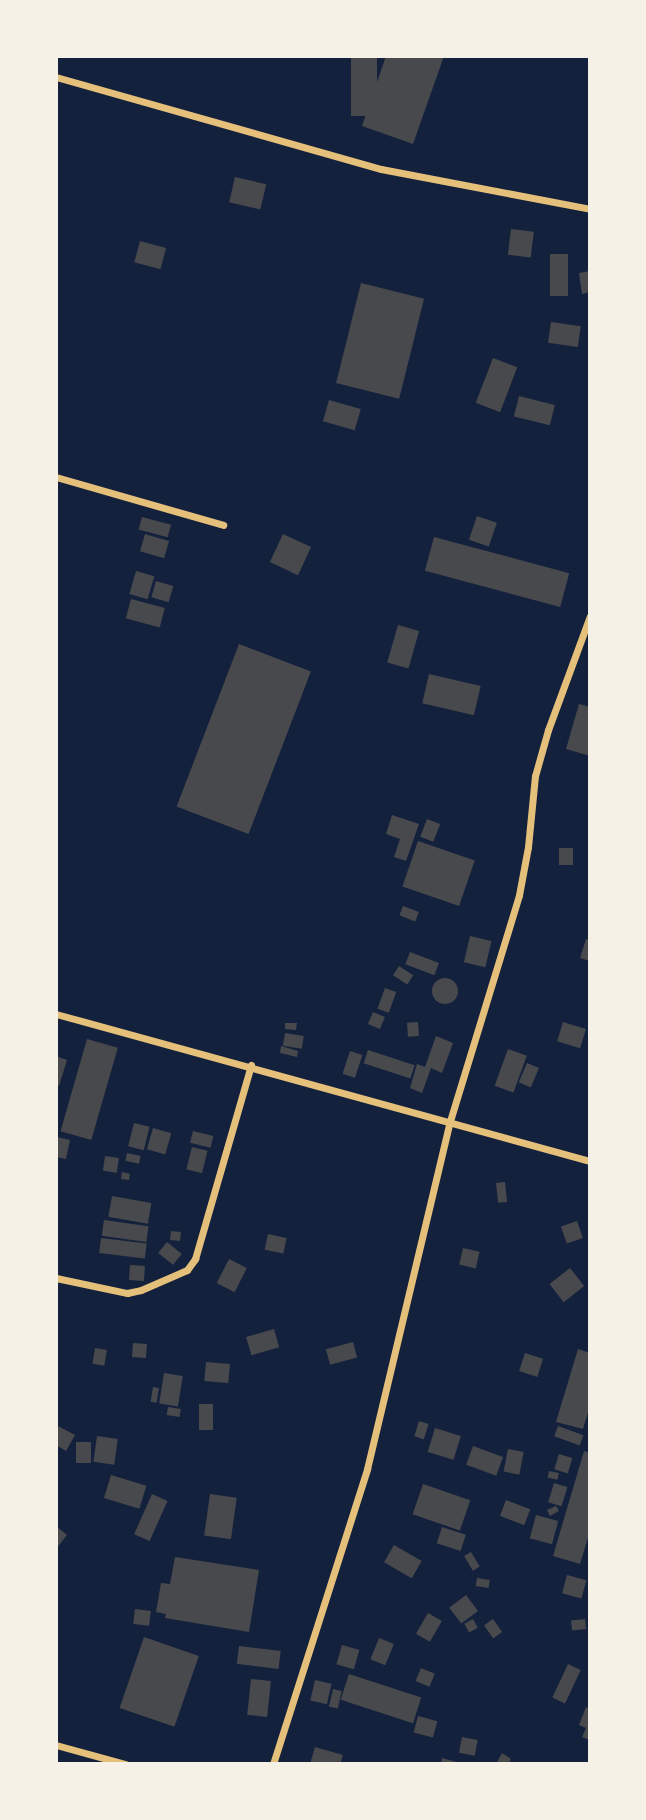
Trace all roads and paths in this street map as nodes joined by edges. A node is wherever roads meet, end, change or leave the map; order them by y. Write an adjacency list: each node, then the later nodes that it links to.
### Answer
1 (56, 77): 2 (street)
2 (590, 209)
3 (56, 477): 4 (street)
4 (223, 524)
5 (590, 616): 8 (street)
6 (56, 1014): 7 (street)
7 (251, 1065): 8 (street); 10 (street)
8 (450, 1121): 9 (street); 13 (street)
9 (590, 1161)
10 (56, 1278)
11 (56, 1745): 12 (street)
12 (125, 1764)
13 (273, 1764)

